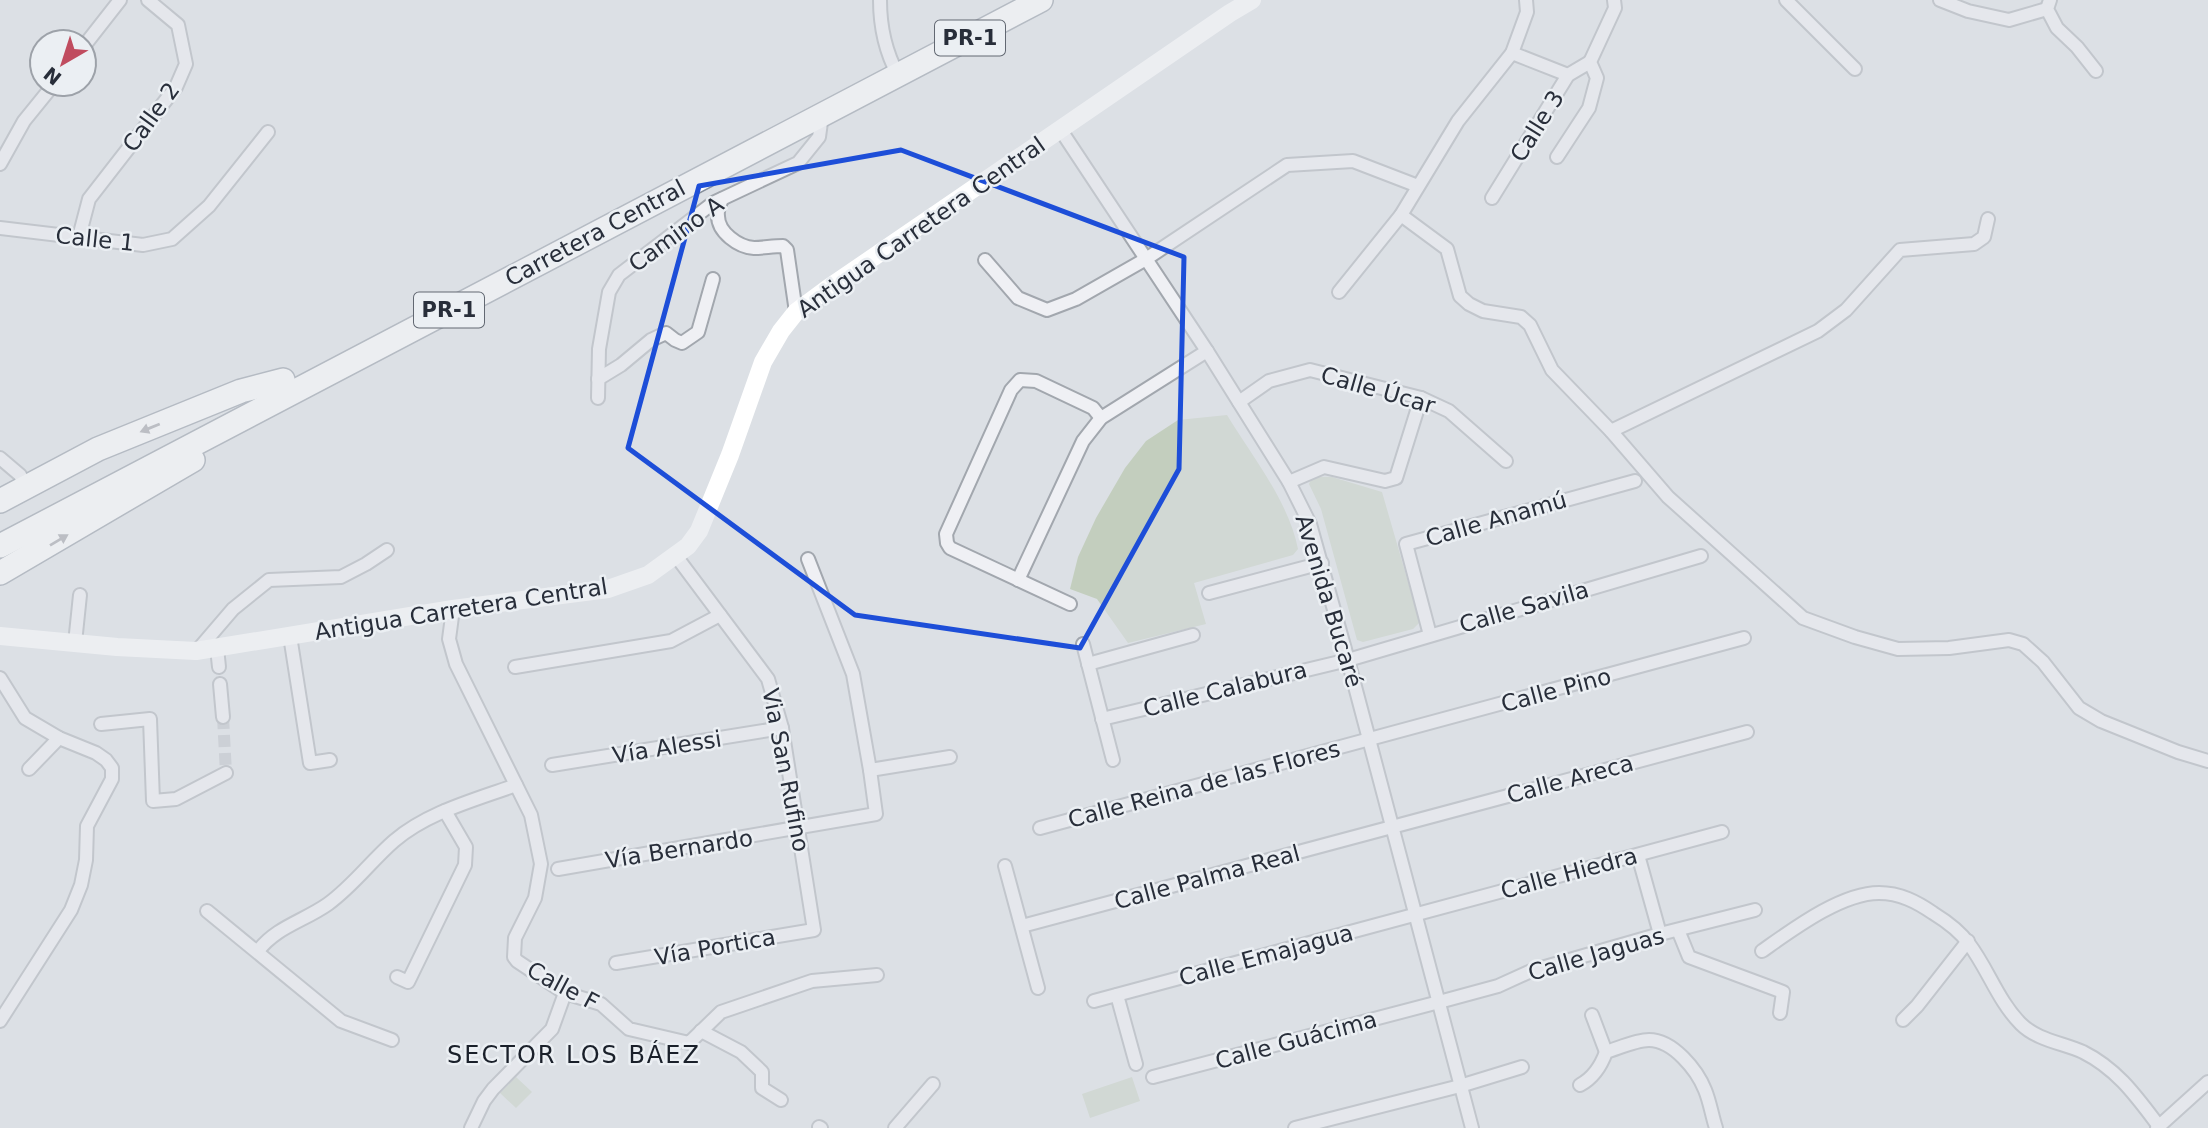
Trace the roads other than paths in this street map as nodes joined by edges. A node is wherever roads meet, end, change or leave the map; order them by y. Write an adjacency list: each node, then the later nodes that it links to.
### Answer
1 (120, 0): 12 (street)
2 (148, 0): 31 (street, Calle 2)
3 (880, 0): 15 (street)
4 (1012, 0): 15 (highway, Carretera Central / PR-1)
5 (1041, 0): 15 (highway, Carretera Central / PR-1)
6 (1252, 0): 21 (street, Antigua Carretera Central)
7 (1526, 0): 13 (street)
8 (1614, 0): 14 (street)
9 (1786, 0): 16 (street)
10 (1940, 0): 11 (street)
11 (2048, 4): 17 (street)
12 (98, 28)
13 (1512, 53): 18 (street); 25 (street)
14 (1590, 62): 18 (street, Calle 3); 23 (street)
15 (895, 69): 20 (highway, Carretera Central / PR-1); 39 (highway, Carretera Central / PR-1)
16 (1855, 69)
17 (2096, 71)
18 (1568, 75): 26 (street, Calle 3)
19 (43, 98): 24 (street)
20 (822, 115): 27 (street, Camino A); 39 (highway, Carretera Central / PR-1)
21 (1060, 129): 32 (street, Avenida Bucaré); 36 (street, Antigua Carretera Central)
22 (268, 132): 31 (street, Calle 1)
23 (1557, 157)
24 (0, 164)
25 (1418, 186): 28 (street); 32 (street)
26 (1492, 198)
27 (722, 199): 36 (street); 38 (street, Camino A)
28 (1401, 215): 35 (street); 44 (street)
29 (1988, 219): 44 (street)
30 (0, 228): 31 (street, Calle 1)
31 (79, 237)
32 (1146, 259): 33 (street); 37 (street, Avenida Bucaré)
33 (985, 260)
34 (713, 279): 38 (street)
35 (1339, 292)
36 (796, 313): 54 (street, Antigua Carretera Central)
37 (1207, 351): 42 (street, Avenida Bucaré); 43 (street)
38 (598, 379): 40 (street, Camino A)
39 (291, 385): 49 (highway, one-way to 49); 51 (highway, Carretera Central / PR-1); 52 (highway, Carretera Central / PR-1); 58 (highway, one-way to 39)
40 (598, 398)
41 (1421, 398): 42 (street, Calle Úcar); 46 (street, Calle Úcar); 48 (street)
42 (1239, 402): 48 (street, Avenida Bucaré)
43 (1101, 418): 59 (street); 59 (street)
44 (1611, 431): 90 (street)
45 (0, 458): 49 (street)
46 (1506, 461)
47 (1635, 481): 66 (street, Calle Anamú)
48 (1289, 482): 57 (street, Avenida Bucaré)
49 (26, 487): 50 (highway)
50 (0, 501)
51 (0, 529)
52 (0, 546)
53 (387, 550): 73 (street)
54 (676, 556): 63 (street, Antigua Carretera Central); 64 (street, Via San Rufino)
55 (1701, 556): 66 (street, Calle Savila)
56 (808, 559): 93 (street)
57 (1322, 563): 60 (street); 74 (street, Avenida Bucaré)
58 (0, 573)
59 (1018, 580): 62 (street)
60 (1209, 593)
61 (80, 595): 70 (street)
62 (1070, 604)
63 (453, 608): 68 (street, Antigua Carretera Central); 95 (street, Calle F)
64 (720, 615): 77 (street); 83 (street, Via San Rufino)
65 (1193, 635): 75 (street)
66 (1430, 635): 74 (street, Calle Savila)
67 (0, 636): 70 (street, Antigua Carretera Central)
68 (290, 636): 72 (street, Antigua Carretera Central); 88 (street)
69 (1744, 638): 86 (street, Calle Pino)
70 (75, 643): 73 (street, Antigua Carretera Central)
71 (1083, 644): 75 (street)
72 (217, 648): 73 (street, Antigua Carretera Central); 76 (street)
73 (196, 651)
74 (1348, 660): 81 (street, Calle Calabura); 86 (street, Avenida Bucaré)
75 (1088, 664): 81 (street)
76 (219, 667)
77 (515, 667)
78 (0, 678): 85 (street)
79 (220, 684): 80 (street)
80 (223, 718)
81 (1102, 719): 89 (street)
82 (101, 724): 94 (street)
83 (782, 728): 91 (street, Vía Alessi); 99 (street, Via San Rufino)
84 (1747, 732): 97 (street, Calle Areca)
85 (59, 738): 92 (street); 125 (street)
86 (1368, 741): 97 (street, Avenida Bucaré); 98 (street, Calle Reina de las Flores)
87 (950, 757): 93 (street)
88 (330, 760)
89 (1113, 760)
90 (2208, 761)
91 (552, 765)
92 (29, 769)
93 (870, 770): 99 (street, Vía Bernardo)
94 (226, 774)
95 (516, 785): 96 (street); 118 (street, Calle F)
96 (445, 811): 112 (street); 116 (street)
97 (1392, 827): 106 (street, Avenida Bucaré); 107 (street, Calle Palma Real)
98 (1041, 828)
99 (799, 829): 103 (street, Vía Bernardo); 108 (street, Via San Rufino)
100 (1722, 832): 101 (street, Calle Hiedra)
101 (1638, 855): 106 (street, Calle Hiedra); 110 (street)
102 (1005, 866): 107 (street)
103 (558, 869)
104 (1755, 910): 109 (street, Calle Jaguas)
105 (207, 911): 112 (street)
106 (1415, 914): 119 (street, Calle Emajagua); 121 (street, Avenida Bucaré)
107 (1022, 926): 117 (street)
108 (814, 930): 114 (street, Vía Portica)
109 (1678, 930): 110 (street, Calle Jaguas); 122 (street)
110 (1660, 934): 121 (street, Calle Jaguas)
111 (1968, 942): 113 (street); 124 (street); 137 (street)
112 (258, 951): 127 (street)
113 (1762, 951)
114 (616, 963)
115 (877, 975): 126 (street, Calle F)
116 (397, 977)
117 (1038, 988)
118 (565, 993): 126 (street, Calle F); 138 (street)
119 (1117, 995): 120 (street, Calle Emajagua); 129 (street)
120 (1094, 1002)
121 (1439, 1002): 131 (street, Calle Guácima); 135 (street, Avenida Bucaré)
122 (1780, 1013)
123 (1592, 1015): 128 (street)
124 (1903, 1020)
125 (0, 1021)
126 (701, 1031): 136 (street)
127 (392, 1040)
128 (1606, 1052): 134 (street); 142 (street)
129 (1136, 1064)
130 (1522, 1067): 135 (street)
131 (1153, 1077)
132 (2208, 1082): 137 (street)
133 (933, 1084): 139 (street)
134 (1580, 1085)
135 (1460, 1086): 140 (street); 141 (street, Avenida Bucaré)
136 (781, 1100)
137 (2158, 1127)
138 (471, 1128)
139 (895, 1128)
140 (1295, 1128)
141 (1472, 1128)
142 (1716, 1128)

